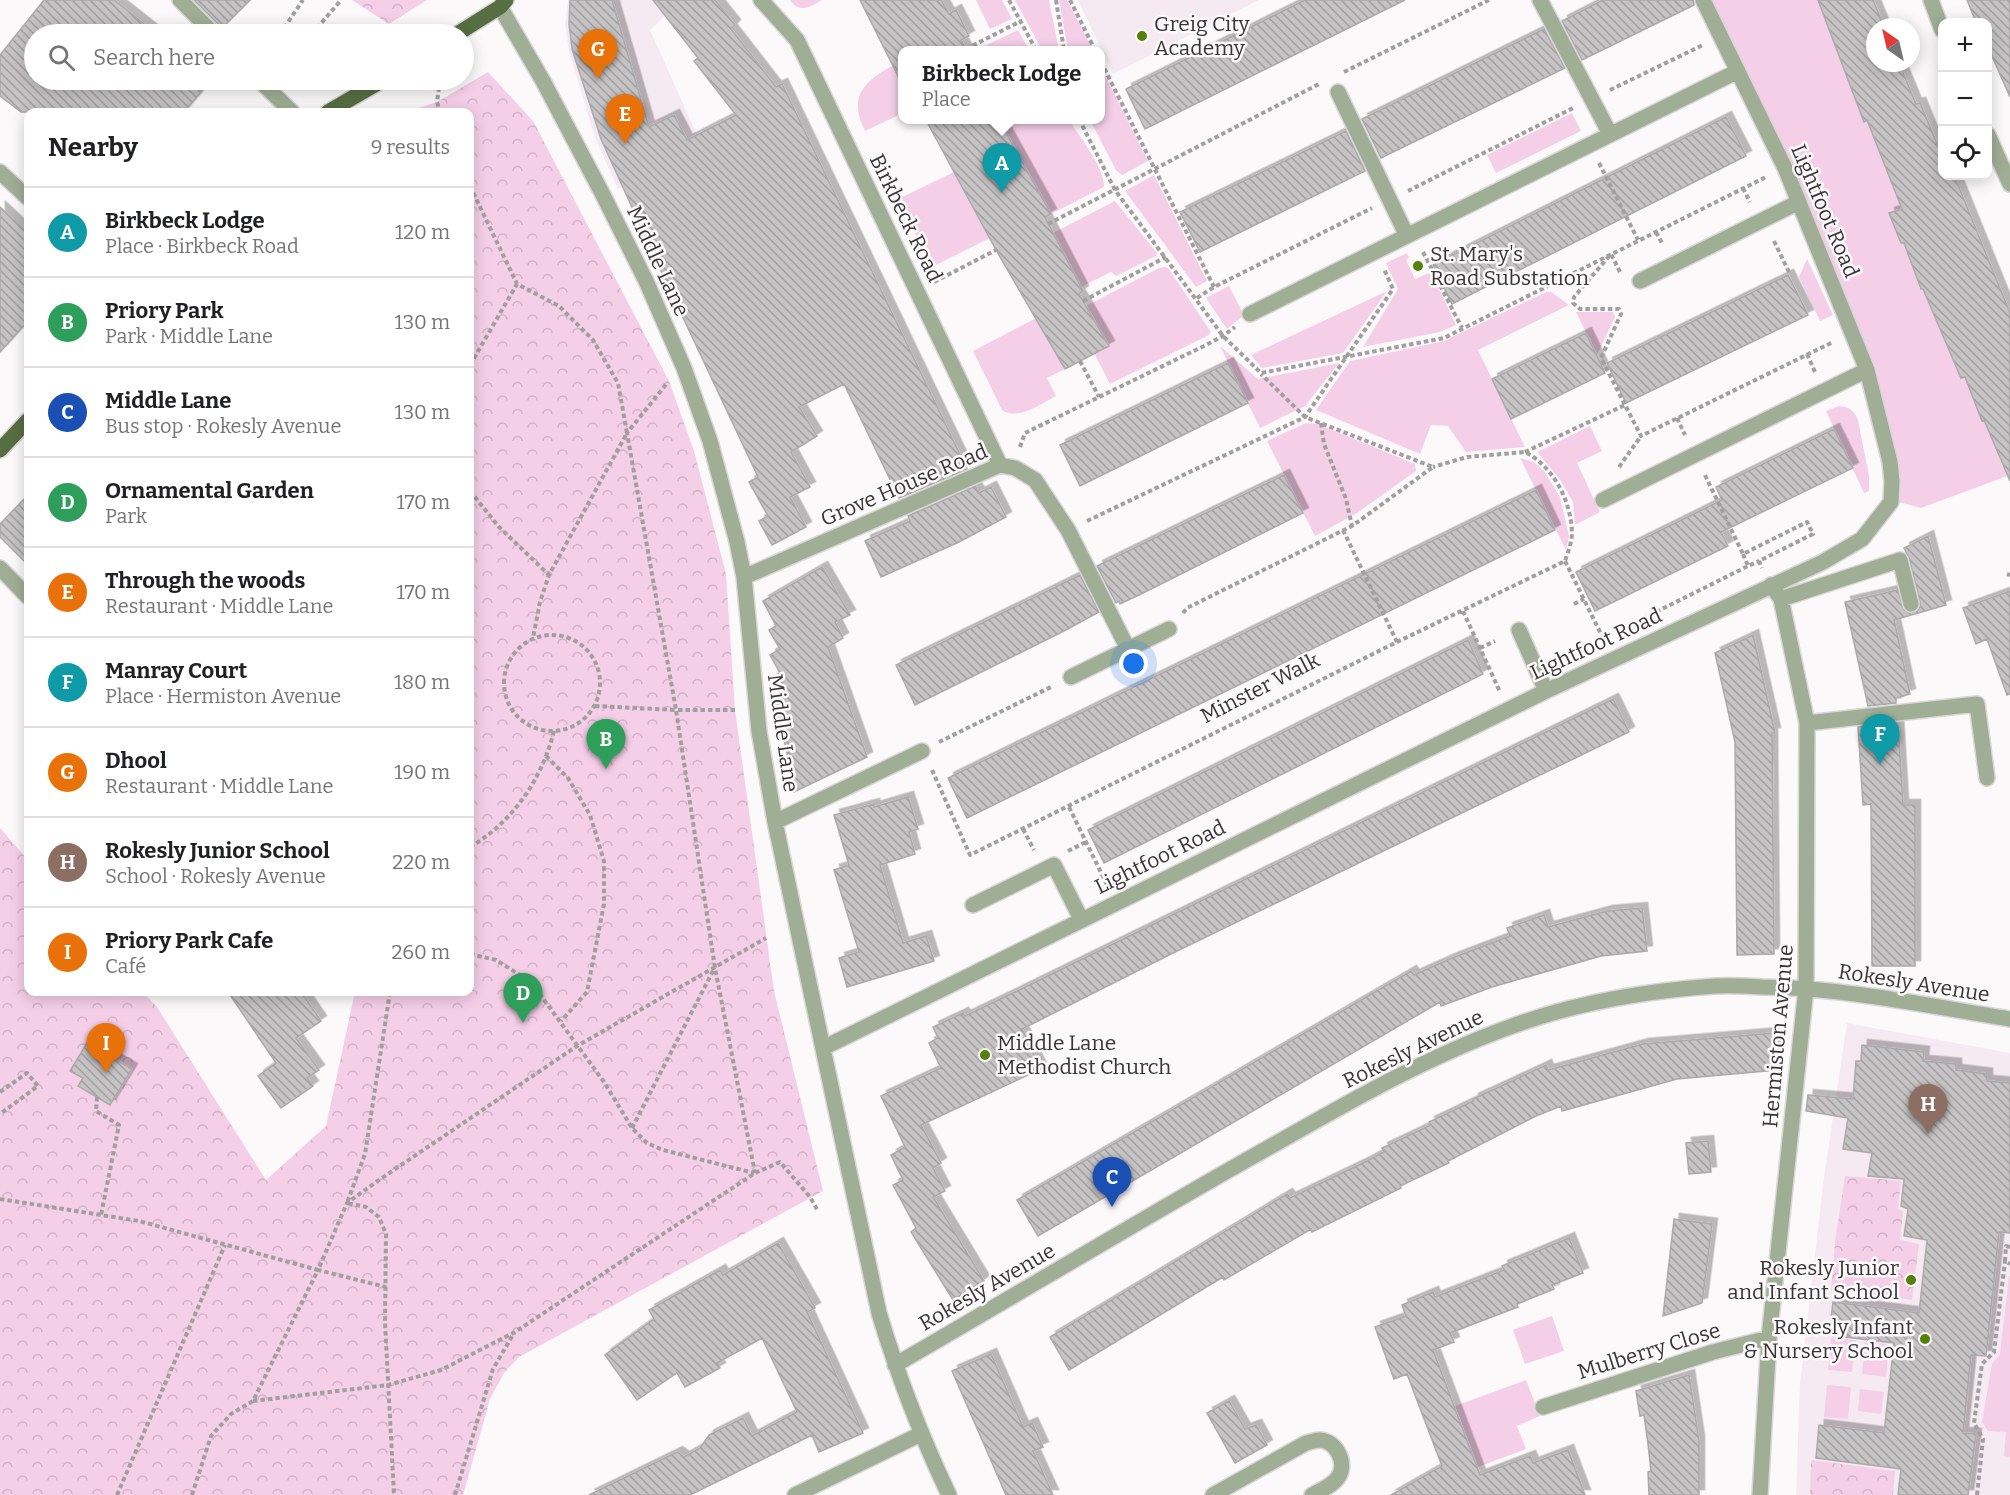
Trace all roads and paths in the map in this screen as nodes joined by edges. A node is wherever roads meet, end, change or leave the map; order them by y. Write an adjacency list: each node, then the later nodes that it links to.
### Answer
1 (180, 0): 15 (street)
2 (303, 0): 16 (path)
3 (342, 0): 17 (path)
4 (760, 0): 67 (street, Birkbeck Road)
5 (1009, 0): 14 (path)
6 (1056, 0): 22 (path)
7 (1070, 0): 23 (path)
8 (1489, 0): 26 (path)
9 (1540, 0): 32 (street)
10 (1703, 0): 19 (street, Lightfoot Road)
11 (1930, 0): 13 (street)
12 (503, 4): 18 (main road); 78 (street, Middle Lane)
13 (1938, 20)
14 (1021, 21): 20 (path); 21 (path)
15 (204, 24)
16 (287, 24)
17 (321, 24)
18 (472, 24)
19 (1721, 36): 25 (street, Lightfoot Road); 32 (path)
20 (972, 46)
21 (1034, 46)
22 (1063, 46)
23 (1093, 46)
24 (1105, 70): 40 (path)
25 (1738, 71): 37 (street); 41 (street, Lightfoot Road)
26 (1341, 73)
27 (1320, 84): 40 (path)
28 (269, 90): 33 (street)
29 (365, 90): 34 (main road)
30 (439, 90): 35 (path)
31 (1338, 92): 54 (street)
32 (1592, 99): 37 (street); 46 (path)
33 (288, 108)
34 (335, 108)
35 (439, 108)
36 (1082, 124): 45 (path)
37 (1610, 134): 39 (street)
38 (1992, 144): 43 (street)
39 (1590, 145): 54 (street); 56 (path)
40 (1154, 168): 45 (path); 66 (path)
41 (1785, 168): 44 (path); 50 (street, Lightfoot Road)
42 (0, 172): 47 (street)
43 (2010, 184)
44 (1743, 188): 49 (path); 53 (path)
45 (1115, 190): 52 (path); 61 (path)
46 (1404, 192)
47 (24, 194)
48 (474, 194): 65 (path)
49 (1746, 194)
50 (1799, 202): 64 (street); 72 (street, Lightfoot Road)
51 (1376, 206): 66 (path)
52 (1048, 224)
53 (1656, 232): 55 (path); 56 (path)
54 (1410, 234): 59 (street); 71 (path)
55 (1659, 238)
56 (1638, 240): 60 (path)
57 (1774, 241): 63 (path)
58 (996, 250): 67 (path)
59 (1376, 252): 70 (street); 75 (path)
60 (1611, 254): 62 (path); 71 (path); 83 (path)
61 (1166, 257): 68 (path); 69 (path)
62 (1620, 272)
63 (1789, 272)
64 (1640, 281)
65 (517, 284): 76 (path); 88 (path)
66 (1214, 287): 68 (path)
67 (918, 290): 93 (street, Birkbeck Road)
68 (1197, 298): 73 (path)
69 (1083, 301)
70 (1250, 314)
71 (1462, 328): 75 (path)
72 (1852, 332): 74 (path); 79 (street, Lightfoot Road)
73 (1223, 336): 81 (path); 82 (path)
74 (1807, 354): 80 (path); 85 (path)
75 (1348, 356): 81 (path); 84 (path)
76 (474, 359)
77 (1080, 361): 82 (path)
78 (684, 368): 88 (path); 108 (street, Middle Lane)
79 (1867, 370): 98 (street); 109 (street, Lightfoot Road)
80 (1815, 372)
81 (1261, 373): 84 (path)
82 (1099, 397): 93 (path)
83 (1625, 405): 90 (path); 92 (path)
84 (1305, 417): 86 (path); 100 (path)
85 (1677, 418): 89 (path); 90 (path)
86 (1321, 423): 94 (path); 99 (path)
87 (24, 424): 91 (main road)
88 (627, 433): 107 (path); 129 (path)
89 (1685, 435)
90 (1641, 436): 95 (path)
91 (0, 450)
92 (1525, 452): 94 (path); 103 (path)
93 (1007, 466): 100 (street, Grove House Road); 108 (street, Grove House Road)
94 (1433, 467): 99 (path)
95 (1616, 471)
96 (1704, 475): 102 (path)
97 (474, 496): 107 (path)
98 (1603, 500)
99 (1352, 526): 101 (path)
100 (1068, 530): 124 (street, Grove House Road)
101 (1343, 530): 117 (path); 122 (path)
102 (1743, 554): 104 (path); 105 (path)
103 (1566, 561): 111 (path); 115 (path, Minster Walk)
104 (1759, 561): 105 (path); 109 (path)
105 (1748, 566): 116 (path)
106 (0, 568): 110 (street)
107 (549, 574): 119 (path)
108 (744, 577): 138 (street, Middle Lane)
109 (1771, 585): 112 (street, Hermiston Avenue); 126 (street, Lightfoot Road)
110 (24, 593)
111 (1584, 598): 113 (path); 120 (path)
112 (1781, 599): 114 (street); 131 (street, Hermiston Avenue)
113 (1574, 604)
114 (1911, 604)
115 (1463, 611): 122 (path, Minster Walk); 123 (path)
116 (1626, 627)
117 (1169, 629): 124 (street)
118 (1519, 630): 126 (street)
119 (533, 638): 127 (path); 132 (path)
120 (1603, 638)
121 (1495, 641): 123 (path)
122 (1397, 642): 137 (path, Minster Walk)
123 (1480, 648): 128 (path)
124 (1128, 649): 125 (street)
125 (1071, 677): 133 (path)
126 (1546, 691): 128 (street, Lightfoot Road)
127 (595, 706): 129 (path); 132 (path)
128 (1508, 709): 140 (street, Lightfoot Road)
129 (676, 710): 130 (path); 145 (path)
130 (735, 710)
131 (1807, 723): 136 (street); 146 (street, Hermiston Avenue)
132 (554, 732): 134 (path)
133 (922, 751): 138 (street)
134 (546, 756): 139 (path); 149 (path)
135 (932, 769): 137 (path, Minster Walk)
136 (1987, 778)
137 (1069, 807): 140 (path)
138 (775, 822): 151 (street, Middle Lane)
139 (474, 844)
140 (1116, 902): 142 (street, Lightfoot Road)
141 (973, 905): 142 (street)
142 (1081, 920): 151 (street, Lightfoot Road)
143 (766, 938): 145 (path)
144 (474, 955): 149 (path)
145 (715, 968): 150 (path); 155 (path); 156 (path)
146 (1806, 988): 148 (street, Rokesly Avenue); 168 (street, Hermiston Avenue); 169 (street, Rokesly Avenue)
147 (389, 996): 158 (path)
148 (2010, 1019)
149 (561, 1021): 150 (path)
150 (576, 1046): 155 (path); 158 (path)
151 (823, 1048): 169 (street, Middle Lane)
152 (0, 1092): 154 (path)
153 (97, 1097): 160 (path)
154 (0, 1114)
155 (632, 1128): 156 (path)
156 (754, 1173): 159 (path); 167 (path)
157 (0, 1199): 160 (path)
158 (347, 1203): 165 (path); 166 (path)
159 (818, 1211)
160 (101, 1215): 161 (path)
161 (225, 1245): 165 (path); 174 (path)
162 (2010, 1247): 163 (path)
163 (2005, 1261): 164 (path); 183 (path)
164 (2010, 1264)
165 (318, 1270): 166 (path); 171 (path)
166 (386, 1287): 170 (path)
167 (515, 1332): 170 (path); 177 (path)
168 (1769, 1338): 172 (street, Mulberry Close); 182 (street, Hermiston Avenue)
169 (895, 1365): 173 (street, Middle Lane)
170 (388, 1385): 171 (path); 176 (path)
171 (253, 1401): 175 (path)
172 (1543, 1407)
173 (921, 1434): 178 (street); 179 (street, Middle Lane)
174 (117, 1495)
175 (192, 1495)
176 (394, 1495)
177 (455, 1495)
178 (795, 1495)
179 (949, 1495)
180 (1212, 1495): 181 (street)
181 (1312, 1495)
182 (1760, 1495)
183 (1977, 1495)

